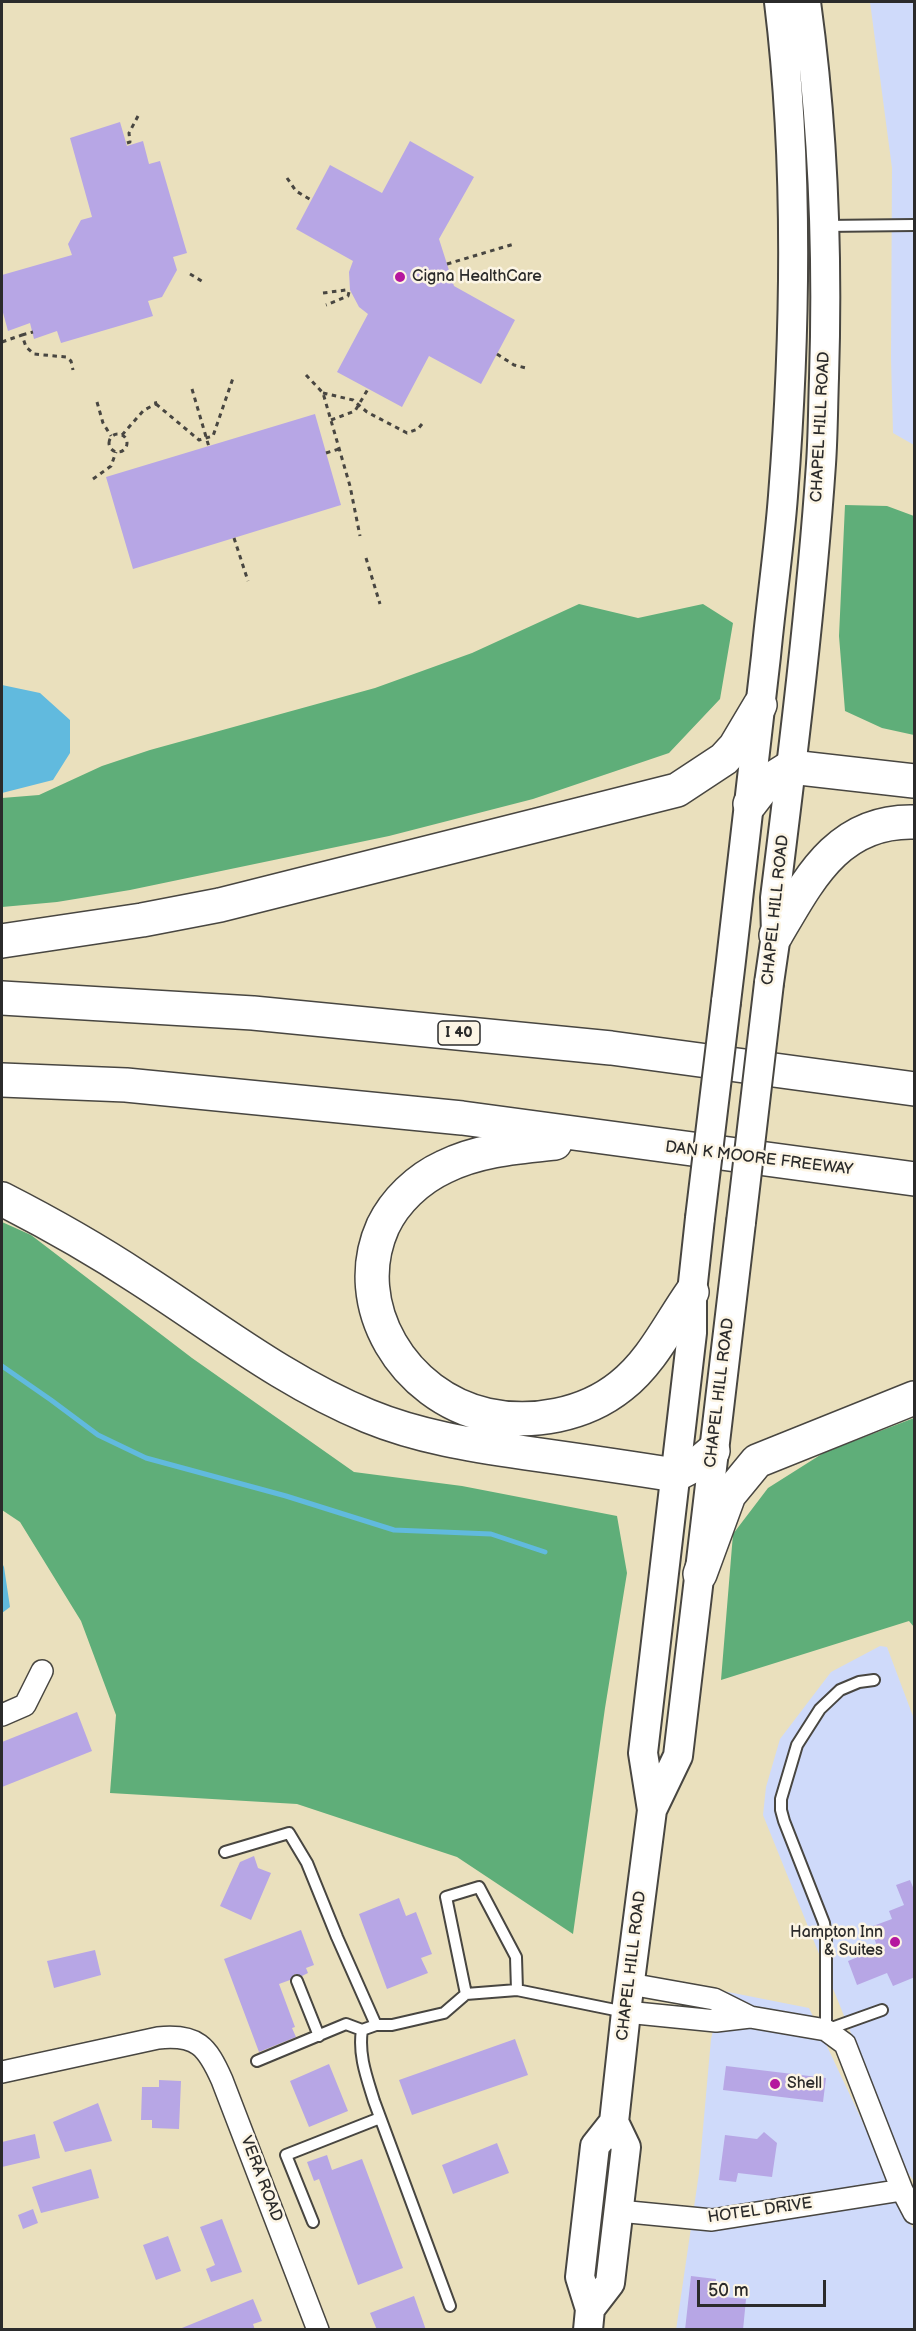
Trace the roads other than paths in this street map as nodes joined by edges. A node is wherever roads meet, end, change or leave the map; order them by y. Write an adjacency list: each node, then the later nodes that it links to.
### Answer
1 (778, 2): 5 (main road, CHAPEL HILL ROAD)
2 (807, 2): 4 (main road, CHAPEL HILL ROAD)
3 (915, 225): 4 (lane)
4 (824, 226): 6 (main road, CHAPEL HILL ROAD)
5 (760, 705): 8 (main road, CHAPEL HILL ROAD); 11 (highway)
6 (791, 767): 7 (highway); 8 (highway); 10 (main road, CHAPEL HILL ROAD)
7 (915, 781)
8 (750, 804): 20 (main road, CHAPEL HILL ROAD, bridge)
9 (915, 822): 10 (highway)
10 (776, 935): 22 (main road, CHAPEL HILL ROAD, bridge)
11 (2, 941)
12 (2, 998): 15 (highway, I 40)
13 (915, 1070): 15 (highway)
14 (2, 1080): 17 (highway)
15 (860, 1081): 16 (highway, I 40)
16 (915, 1089)
17 (603, 1138): 18 (highway, DAN K MOORE FREEWAY); 20 (highway)
18 (915, 1179)
19 (2, 1199): 23 (highway)
20 (692, 1292): 23 (main road, CHAPEL HILL ROAD)
21 (915, 1398): 24 (highway)
22 (713, 1451): 23 (highway); 24 (main road, CHAPEL HILL ROAD)
23 (675, 1475): 28 (main road, CHAPEL HILL ROAD)
24 (700, 1574): 28 (main road, CHAPEL HILL ROAD)
25 (42, 1671): 27 (street)
26 (874, 1680): 39 (lane)
27 (2, 1715)
28 (652, 1810): 31 (main road, CHAPEL HILL ROAD)
29 (225, 1852): 37 (lane)
30 (297, 1982): 40 (lane)
31 (630, 1984): 35 (main road, CHAPEL HILL ROAD); 36 (street)
32 (517, 1990): 33 (lane); 33 (lane); 35 (lane)
33 (466, 1994): 37 (lane)
34 (882, 2010): 39 (lane)
35 (626, 2012): 36 (street); 44 (main road, CHAPEL HILL ROAD)
36 (750, 2017): 39 (street)
37 (376, 2025): 38 (lane)
38 (362, 2030): 40 (lane); 43 (lane)
39 (826, 2030): 45 (street)
40 (319, 2036): 41 (lane)
41 (257, 2061)
42 (2, 2072): 51 (street, VERA ROAD)
43 (380, 2118): 48 (lane); 49 (lane)
44 (614, 2122): 46 (main road, CHAPEL HILL ROAD); 50 (main road, CHAPEL HILL ROAD)
45 (908, 2187): 46 (street, HOTEL DRIVE); 47 (street)
46 (618, 2211): 50 (main road, CHAPEL HILL ROAD)
47 (915, 2213)
48 (313, 2222)
49 (450, 2306)
50 (589, 2319)
51 (318, 2330)

